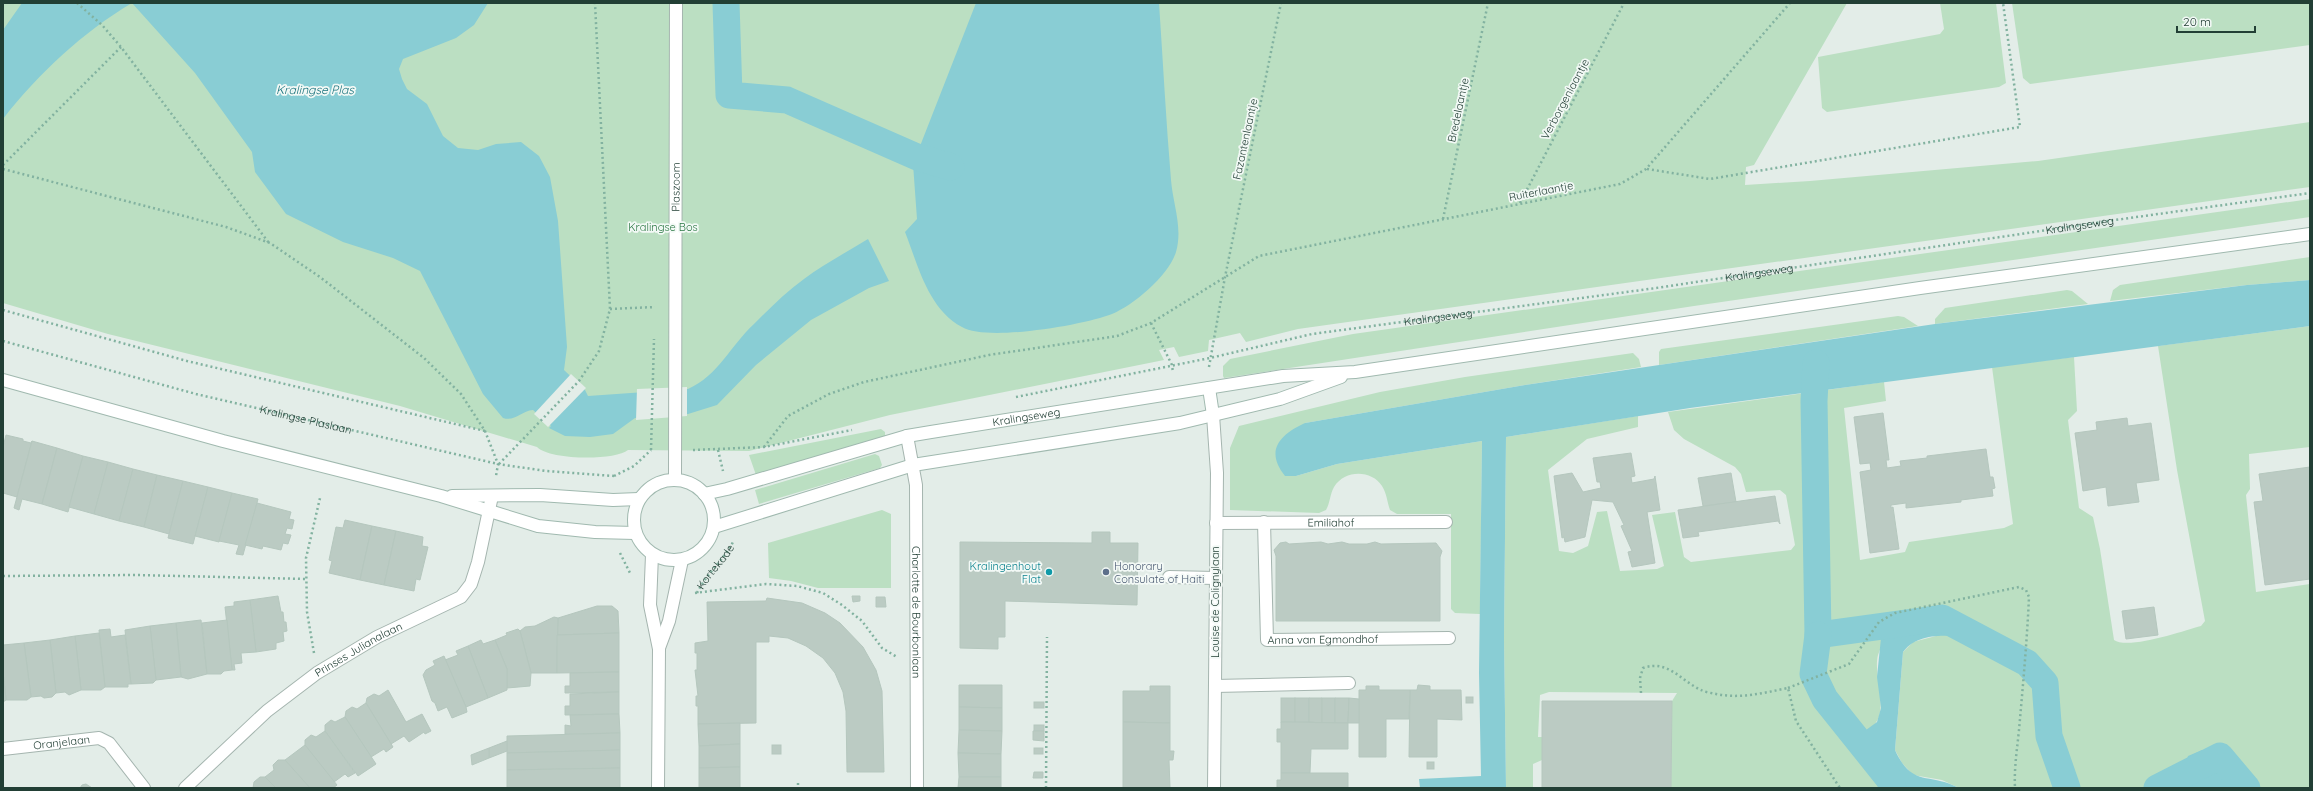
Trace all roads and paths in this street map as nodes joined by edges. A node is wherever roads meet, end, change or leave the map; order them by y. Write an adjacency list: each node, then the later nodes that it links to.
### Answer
1 (77, 3): 9 (path)
2 (595, 3): 20 (path)
3 (676, 3): 34 (main road, Plaszoom)
4 (1281, 3): 18 (path, Fazantenlaantje)
5 (1488, 3): 15 (path, Bredelaantje)
6 (1624, 3): 14 (path, Verborgenlaantje)
7 (1790, 3): 12 (path, Ruiterlaantje)
8 (2003, 3): 12 (path)
9 (121, 47): 10 (path); 17 (path)
10 (3, 165)
11 (3, 169): 17 (path)
12 (1646, 169): 14 (path, Ruiterlaantje)
13 (2310, 193): 23 (path, Kralingseweg)
14 (1519, 203): 15 (path, Ruiterlaantje)
15 (1443, 220): 18 (path, Ruiterlaantje)
16 (2310, 234): 24 (main road, Kralingseweg)
17 (270, 243): 29 (path)
18 (1225, 277): 23 (path, Fazantenlaantje); 35 (path, Ruiterlaantje)
19 (655, 307): 20 (path)
20 (610, 309): 31 (path)
21 (3, 310): 29 (path)
22 (3, 341): 31 (path, Kralingse Plaslaan)
23 (1210, 358)
24 (1355, 372): 27 (main road, Kralingseweg); 28 (main road, Kralingseweg)
25 (652, 374): 33 (path)
26 (3, 380): 37 (main road)
27 (1209, 388): 28 (main road, Louise de Colignylaan); 30 (main road, Kralingseweg)
28 (1213, 415): 32 (main road, Kralingseweg); 46 (main road, Louise de Colignylaan)
29 (485, 431): 31 (path)
30 (907, 436): 32 (main road, Charlotte de Bourbonlaan); 35 (main road, Kralingseweg)
31 (498, 464): 33 (path, Kralingse Plaslaan)
32 (913, 465): 43 (main road, Kralingseweg); 63 (main road, Charlotte de Bourbonlaan)
33 (614, 476): 41 (path)
34 (675, 480): 36 (main road); 40 (main road)
35 (727, 490): 36 (main road, Kralingseweg)
36 (704, 494): 47 (main road)
37 (441, 496): 38 (main road); 42 (main road)
38 (492, 496): 41 (main road); 42 (main road, Prinses Julianalaan)
39 (320, 498): 55 (path)
40 (639, 499): 41 (main road); 48 (main road)
41 (613, 500)
42 (490, 512): 49 (main road); 64 (main road, Prinses Julianalaan)
43 (735, 521): 47 (main road, Kralingseweg); 58 (path, Kortekade)
44 (1264, 522): 45 (main road, Emiliahof); 46 (main road, Emiliahof); 61 (main road, Anna van Egmondhof)
45 (1446, 522)
46 (1216, 523): 54 (main road, Louise de Colignylaan)
47 (714, 527): 51 (main road)
48 (635, 533): 49 (main road); 50 (main road)
49 (614, 534): 56 (path)
50 (652, 555): 51 (main road); 56 (main road)
51 (682, 560): 57 (main road)
52 (3, 576): 55 (path)
53 (1169, 577): 54 (main road)
54 (1216, 578): 66 (main road, Louise de Colignylaan)
55 (306, 579): 64 (path)
56 (652, 587): 62 (main road)
57 (676, 592): 58 (path); 62 (main road)
58 (696, 594): 59 (path, Kortekade); 63 (path)
59 (693, 600)
60 (1047, 637): 76 (path)
61 (1449, 638)
62 (658, 649): 74 (main road)
63 (916, 668): 71 (main road, Charlotte de Bourbonlaan)
64 (317, 673): 73 (main road, Prinses Julianalaan)
65 (1349, 683): 66 (main road)
66 (1215, 686): 77 (main road, Louise de Colignylaan)
67 (1788, 688): 68 (path); 78 (path); 79 (path)
68 (1641, 693)
69 (3, 749): 72 (main road, Oranjelaan)
70 (798, 783): 75 (path)
71 (917, 787)
72 (144, 788)
73 (185, 788)
74 (658, 788)
75 (798, 788)
76 (1046, 788)
77 (1214, 788)
78 (1840, 788)
79 (2015, 788)

